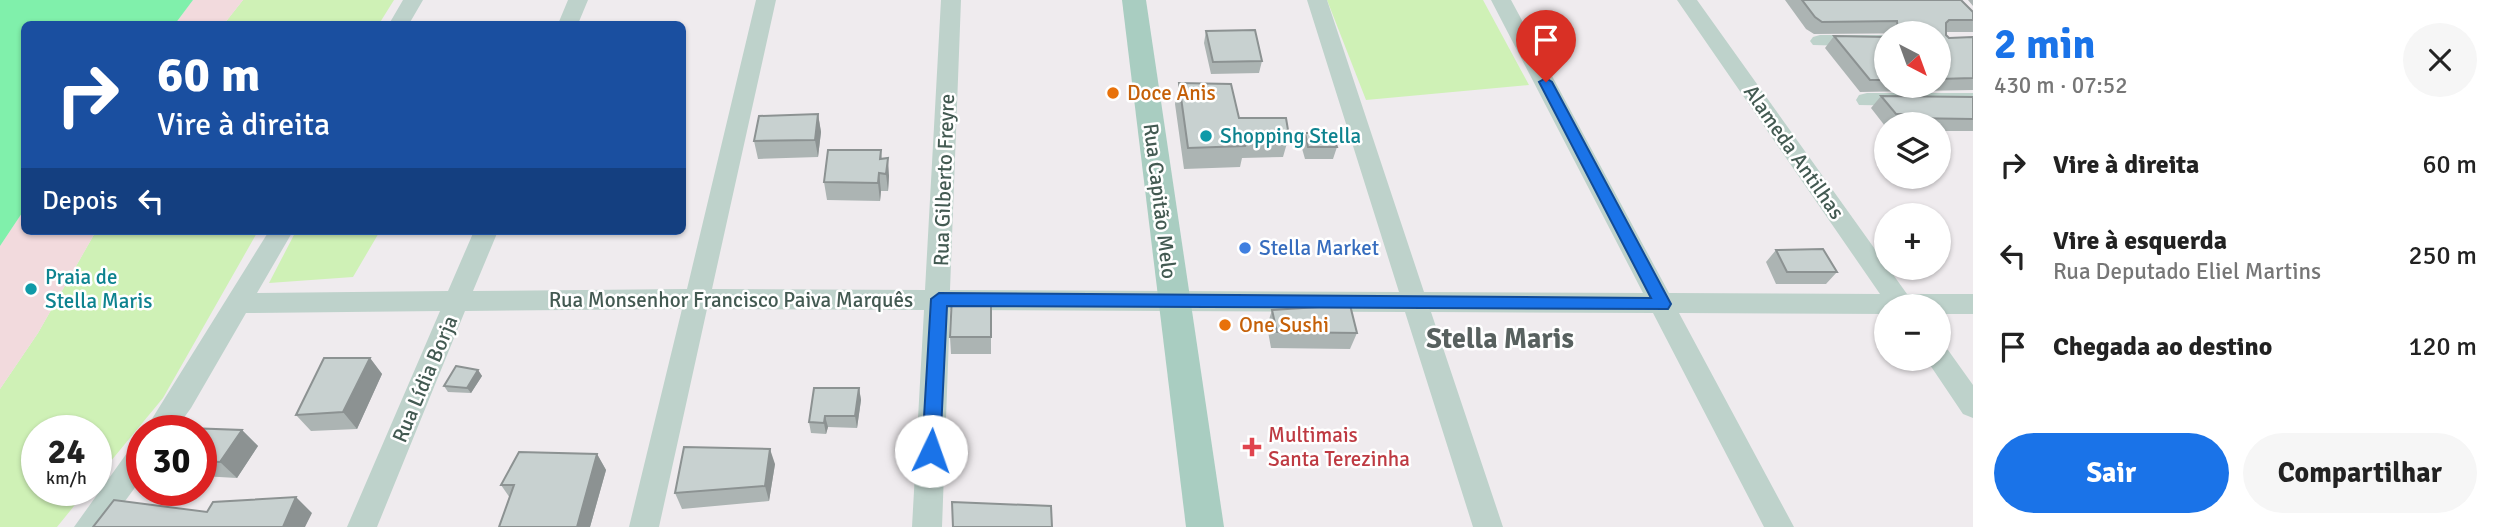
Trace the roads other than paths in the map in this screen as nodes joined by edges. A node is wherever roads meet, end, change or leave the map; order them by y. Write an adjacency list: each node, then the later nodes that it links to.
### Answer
1 (413, 0): 9 (street)
2 (578, 0): 10 (street)
3 (766, 0): 18 (street)
4 (951, 0): 19 (street, Rua Gilberto Freyre)
5 (1134, 0): 21 (main road, Rua Capitão Melo)
6 (1317, 0): 23 (street)
7 (1502, 0): 24 (street)
8 (1687, 0): 17 (street, Alameda Antilhas)
9 (401, 21)
10 (569, 21)
11 (1820, 41): 12 (street)
12 (1874, 41)
13 (1867, 100): 14 (street)
14 (1973, 100)
15 (279, 235): 22 (street)
16 (484, 235): 20 (street, Rua Lídia Borja)
17 (1893, 294)
18 (697, 299): 19 (street, Rua Monsenhor Francisco Paiva Marquês); 20 (street, Rua Monsenhor Francisco Paiva Marquês); 34 (street)
19 (939, 299): 21 (street, Rua Monsenhor Francisco Paiva Marquês); 35 (street, Rua Gilberto Freyre)
20 (459, 300): 22 (street, Rua Monsenhor Francisco Paiva Marquês); 33 (street, Rua Lídia Borja)
21 (1173, 301): 23 (street, Rua Monsenhor Francisco Paiva Marquês); 36 (main road, Rua Capitão Melo)
22 (240, 303): 30 (street)
23 (1416, 303): 24 (street, Rua Monsenhor Francisco Paiva Marquês); 37 (street)
24 (1662, 304): 27 (street, Rua Monsenhor Francisco Paiva Marquês); 38 (street)
25 (1951, 304): 26 (street, Rua Monsenhor Francisco Paiva Marquês)
26 (1973, 304)
27 (1874, 305)
28 (1948, 371): 29 (street)
29 (1973, 406)
30 (169, 415)
31 (126, 477): 32 (street)
32 (89, 527)
33 (362, 527)
34 (643, 527)
35 (927, 527)
36 (1205, 527)
37 (1488, 527)
38 (1779, 527)

